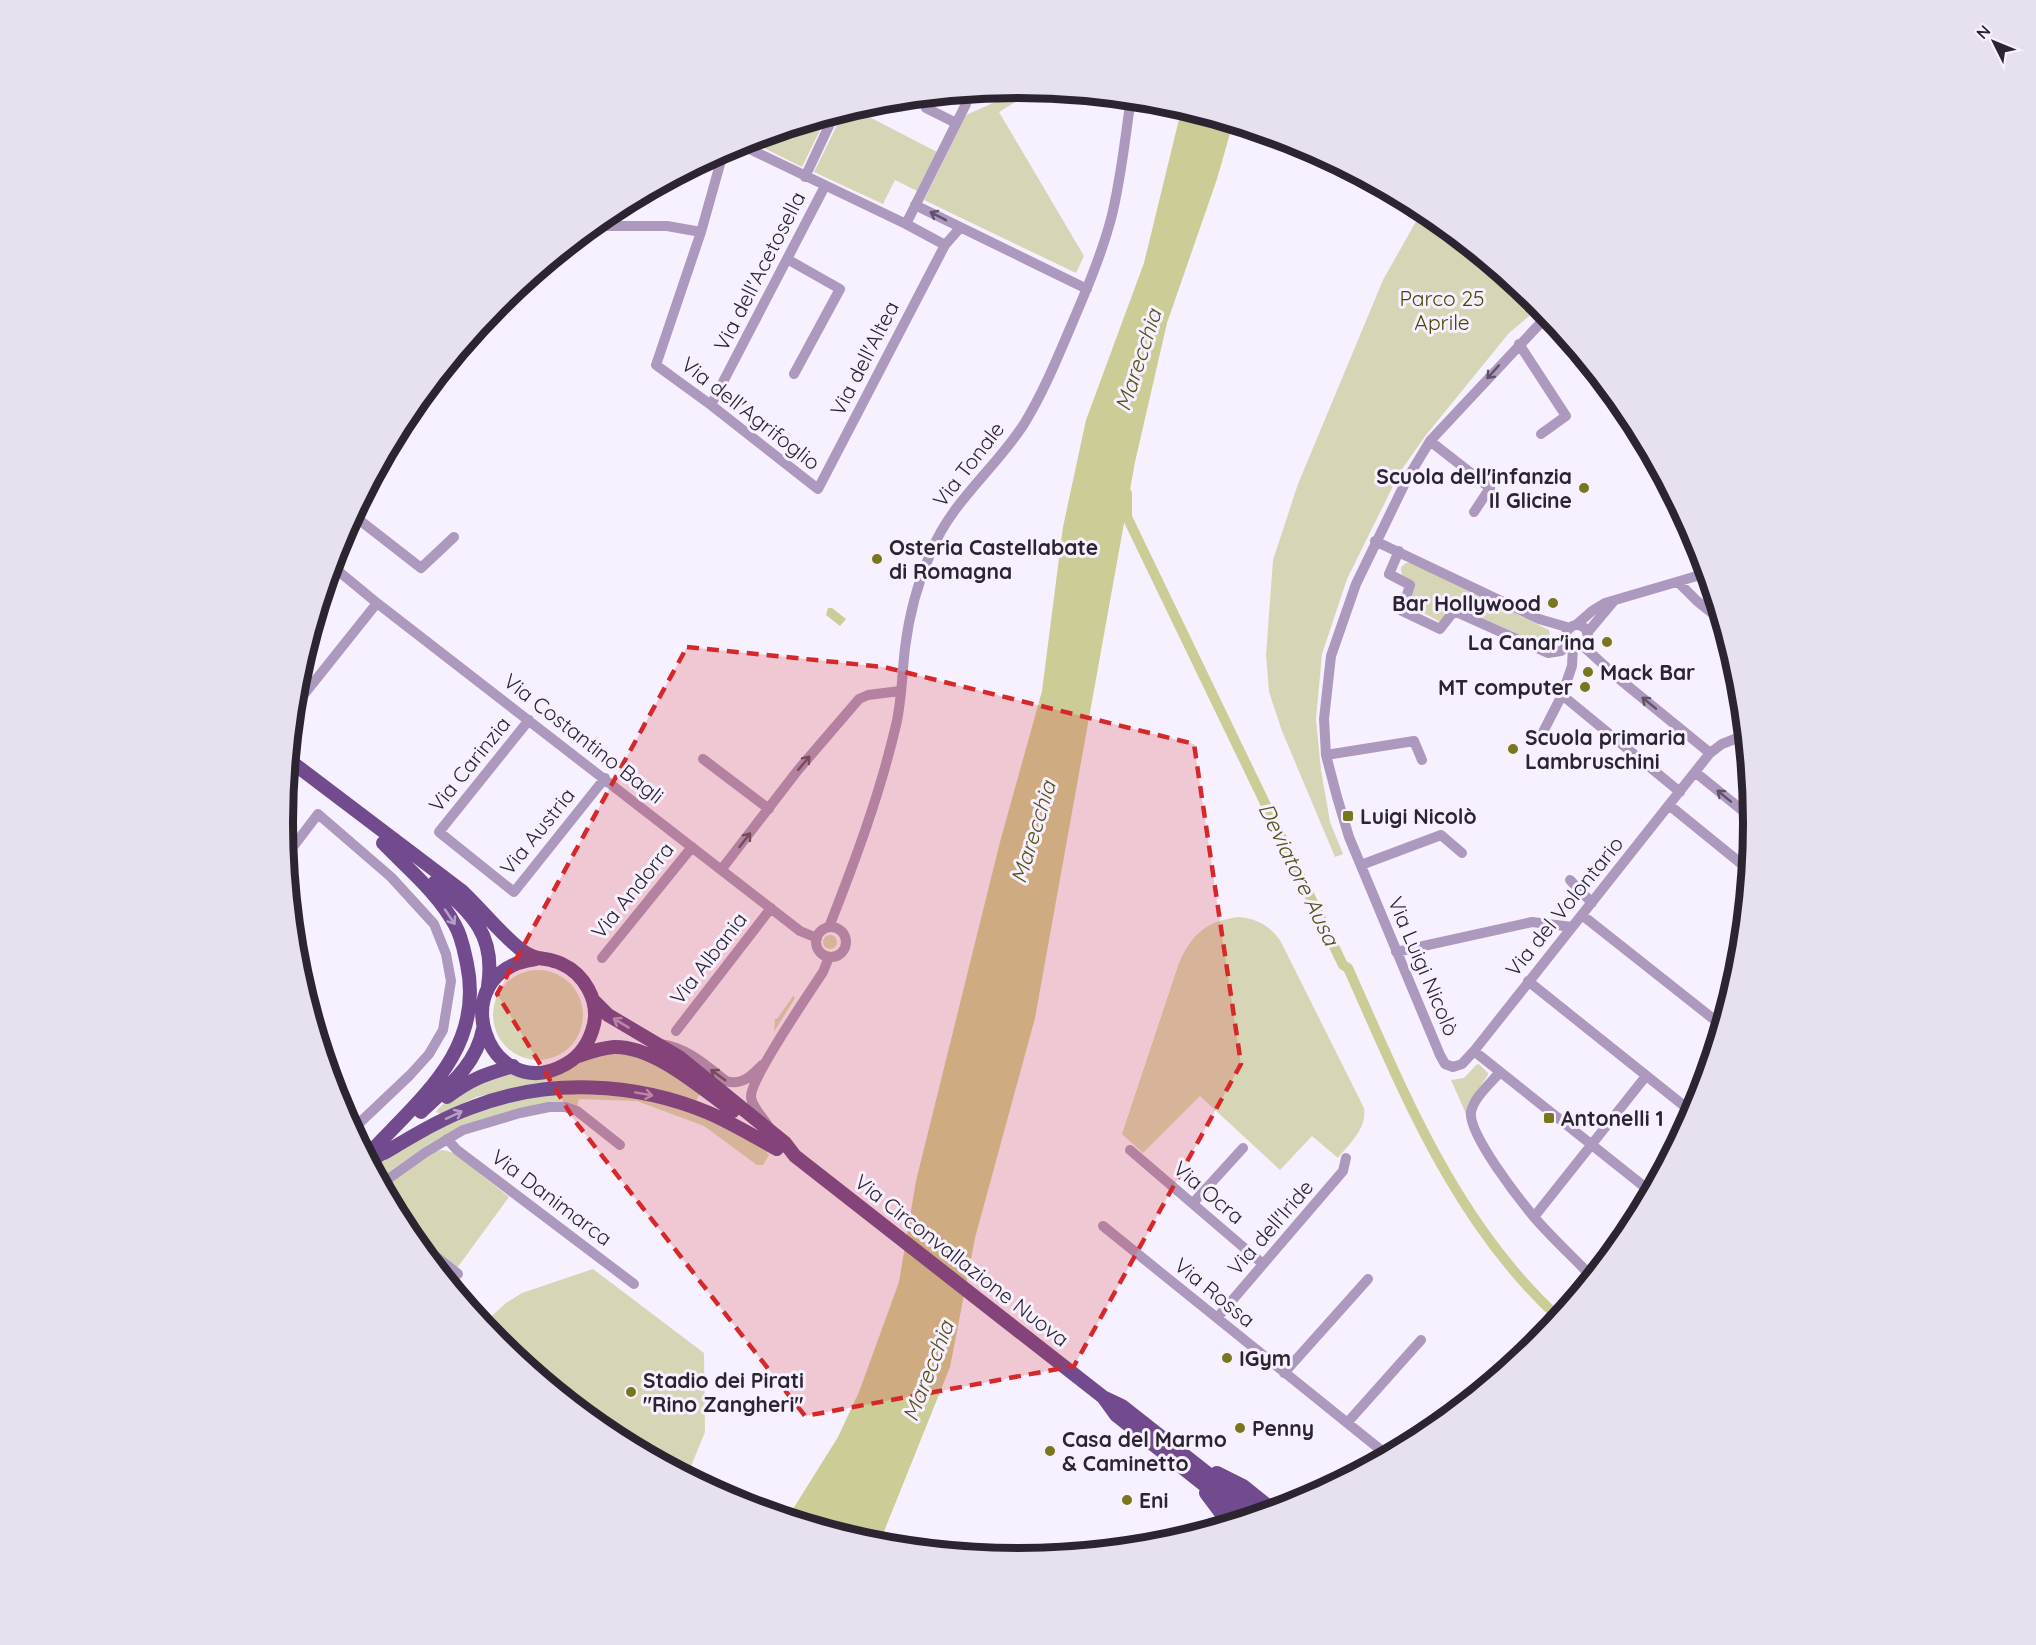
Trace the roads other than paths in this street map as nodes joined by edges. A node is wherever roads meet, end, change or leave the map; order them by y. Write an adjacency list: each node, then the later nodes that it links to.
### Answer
1 (928, 103): 5 (street)
2 (966, 104): 5 (street)
3 (1130, 107): 17 (street, Via Tonale)
4 (831, 122): 8 (street)
5 (957, 123): 10 (street)
6 (750, 149): 8 (street)
7 (721, 162): 14 (street, Via dell'Agrifoglio)
8 (806, 177): 9 (street)
9 (825, 186): 11 (street); 16 (street, Via dell'Acetosella)
10 (915, 205): 11 (street); 13 (street, one-way to 10)
11 (906, 224): 15 (street)
12 (607, 226): 14 (street)
13 (960, 228): 15 (street, Via dell'Altea); 17 (street)
14 (701, 232): 21 (street, Via dell'Agrifoglio)
15 (945, 245): 24 (street, Via dell'Altea)
16 (787, 259): 20 (street); 21 (street, Via dell'Acetosella)
17 (1087, 289): 37 (street, Via Tonale)
18 (1542, 321): 19 (street, Via Luigi Nicolò)
19 (1519, 344): 22 (street); 23 (street, Via Luigi Nicolò, one-way to 23)
20 (794, 374)
21 (711, 405): 24 (street, Via dell'Agrifoglio)
22 (1541, 434)
23 (1430, 441): 25 (street); 28 (street, Via Luigi Nicolò)
24 (818, 489)
25 (1474, 512)
26 (360, 519): 27 (street)
27 (454, 537)
28 (1376, 541): 29 (street); 44 (street, Via Luigi Nicolò)
29 (1399, 551): 36 (street); 36 (street)
30 (338, 571): 34 (street, Via Costantino Bagli)
31 (1700, 576): 32 (street)
32 (1679, 583): 33 (street); 35 (street)
33 (1613, 602): 36 (street); 36 (street)
34 (377, 603): 38 (street); 40 (street, Via Costantino Bagli)
35 (1712, 613)
36 (1574, 639): 39 (street); 43 (street, one-way to 36)
37 (900, 692): 53 (street, one-way to 37); 67 (street, Via Tonale)
38 (305, 693)
39 (1562, 695): 41 (street); 50 (street)
40 (529, 720): 49 (street, Via Costantino Bagli); 55 (street, Via Carinzia)
41 (1543, 732)
42 (1738, 738): 43 (street)
43 (1710, 753): 48 (street, Via del Volontario)
44 (1326, 755): 46 (street); 61 (street, Via Luigi Nicolò)
45 (703, 759): 53 (street)
46 (1422, 760)
47 (296, 766): 51 (main road)
48 (1695, 772): 50 (street, Via del Volontario); 54 (street, one-way to 48)
49 (605, 778): 55 (street, Via Austria); 58 (street, Via Costantino Bagli)
50 (1680, 792): 52 (street, Via del Volontario)
51 (338, 800): 56 (main road); 73 (main road)
52 (1670, 806): 60 (street); 64 (street, Via del Volontario)
53 (769, 809): 62 (street, one-way to 53)
54 (1743, 810)
55 (439, 832)
56 (383, 843): 75 (main road); 97 (main road, one-way to 97)
57 (294, 846): 89 (street)
58 (692, 847): 62 (street, Via Costantino Bagli); 72 (street, Via Andorra)
59 (1462, 853): 61 (street)
60 (1741, 864)
61 (1361, 865): 70 (street, Via Luigi Nicolò)
62 (721, 870): 65 (street, Via Costantino Bagli)
63 (1570, 880): 64 (street)
64 (1592, 903): 66 (street, Via del Volontario)
65 (771, 908): 69 (street, Via Costantino Bagli); 79 (street, Via Albania)
66 (1582, 915): 68 (street, Via del Volontario); 77 (street)
67 (829, 927): 69 (street); 71 (street)
68 (1572, 927): 70 (street); 74 (street, Via del Volontario)
69 (816, 938): 71 (street)
70 (1396, 952): 84 (street, Via Luigi Nicolò)
71 (829, 957): 83 (street)
72 (602, 958)
73 (536, 959): 75 (main road); 76 (main road)
74 (1528, 981): 81 (street, Via del Volontario); 87 (street)
75 (488, 989): 78 (main road)
76 (593, 1000): 80 (main road, Via Circonvallazione Nuova, one-way to 76); 82 (main road)
77 (1715, 1020)
78 (483, 1029): 85 (main road); 97 (main road)
79 (676, 1031)
80 (655, 1043): 83 (street, one-way to 80); 90 (main road, Via Circonvallazione Nuova)
81 (1474, 1051): 84 (street, Via del Volontario); 86 (street)
82 (578, 1056): 85 (main road); 95 (main road, Via Circonvallazione Nuova)
83 (766, 1061): 90 (street)
84 (1462, 1064)
85 (513, 1066): 97 (main road)
86 (1500, 1071): 92 (street); 103 (street)
87 (1646, 1076): 88 (street); 92 (street)
88 (1685, 1107)
89 (359, 1123)
90 (770, 1131): 98 (main road, Via Circonvallazione Nuova)
91 (447, 1139): 93 (street); 100 (street); 110 (street, Via Danimarca)
92 (1593, 1144): 101 (street); 103 (street)
93 (620, 1145)
94 (1243, 1148): 102 (street)
95 (777, 1149): 97 (main road, one-way to 95); 98 (main road, Via Circonvallazione Nuova)
96 (1130, 1150): 102 (street, Via Ocra)
97 (376, 1152)
98 (795, 1156): 116 (main road, Via Circonvallazione Nuova)
99 (1346, 1158): 106 (street, Via dell'Iride)
100 (387, 1180)
101 (1645, 1187)
102 (1193, 1203): 106 (street, Via Ocra)
103 (1534, 1217): 107 (street)
104 (1103, 1226): 111 (street, Via Rossa)
105 (440, 1260): 108 (street)
106 (1263, 1263): 111 (street, Via dell'Iride)
107 (1587, 1272)
108 (458, 1274)
109 (1368, 1279): 113 (street)
110 (634, 1284)
111 (1216, 1318): 113 (street, Via Rossa)
112 (1421, 1340): 114 (street)
113 (1284, 1373): 114 (street, Via Rossa)
114 (1347, 1423): 115 (street, Via Rossa)
115 (1380, 1450)
116 (1199, 1473): 117 (main road); 118 (main road, Via Circonvallazione Nuova); 119 (main road, Via Circonvallazione Nuova); 120 (main road)
117 (1265, 1504)
118 (1251, 1509)
119 (1240, 1512)
120 (1225, 1517)

